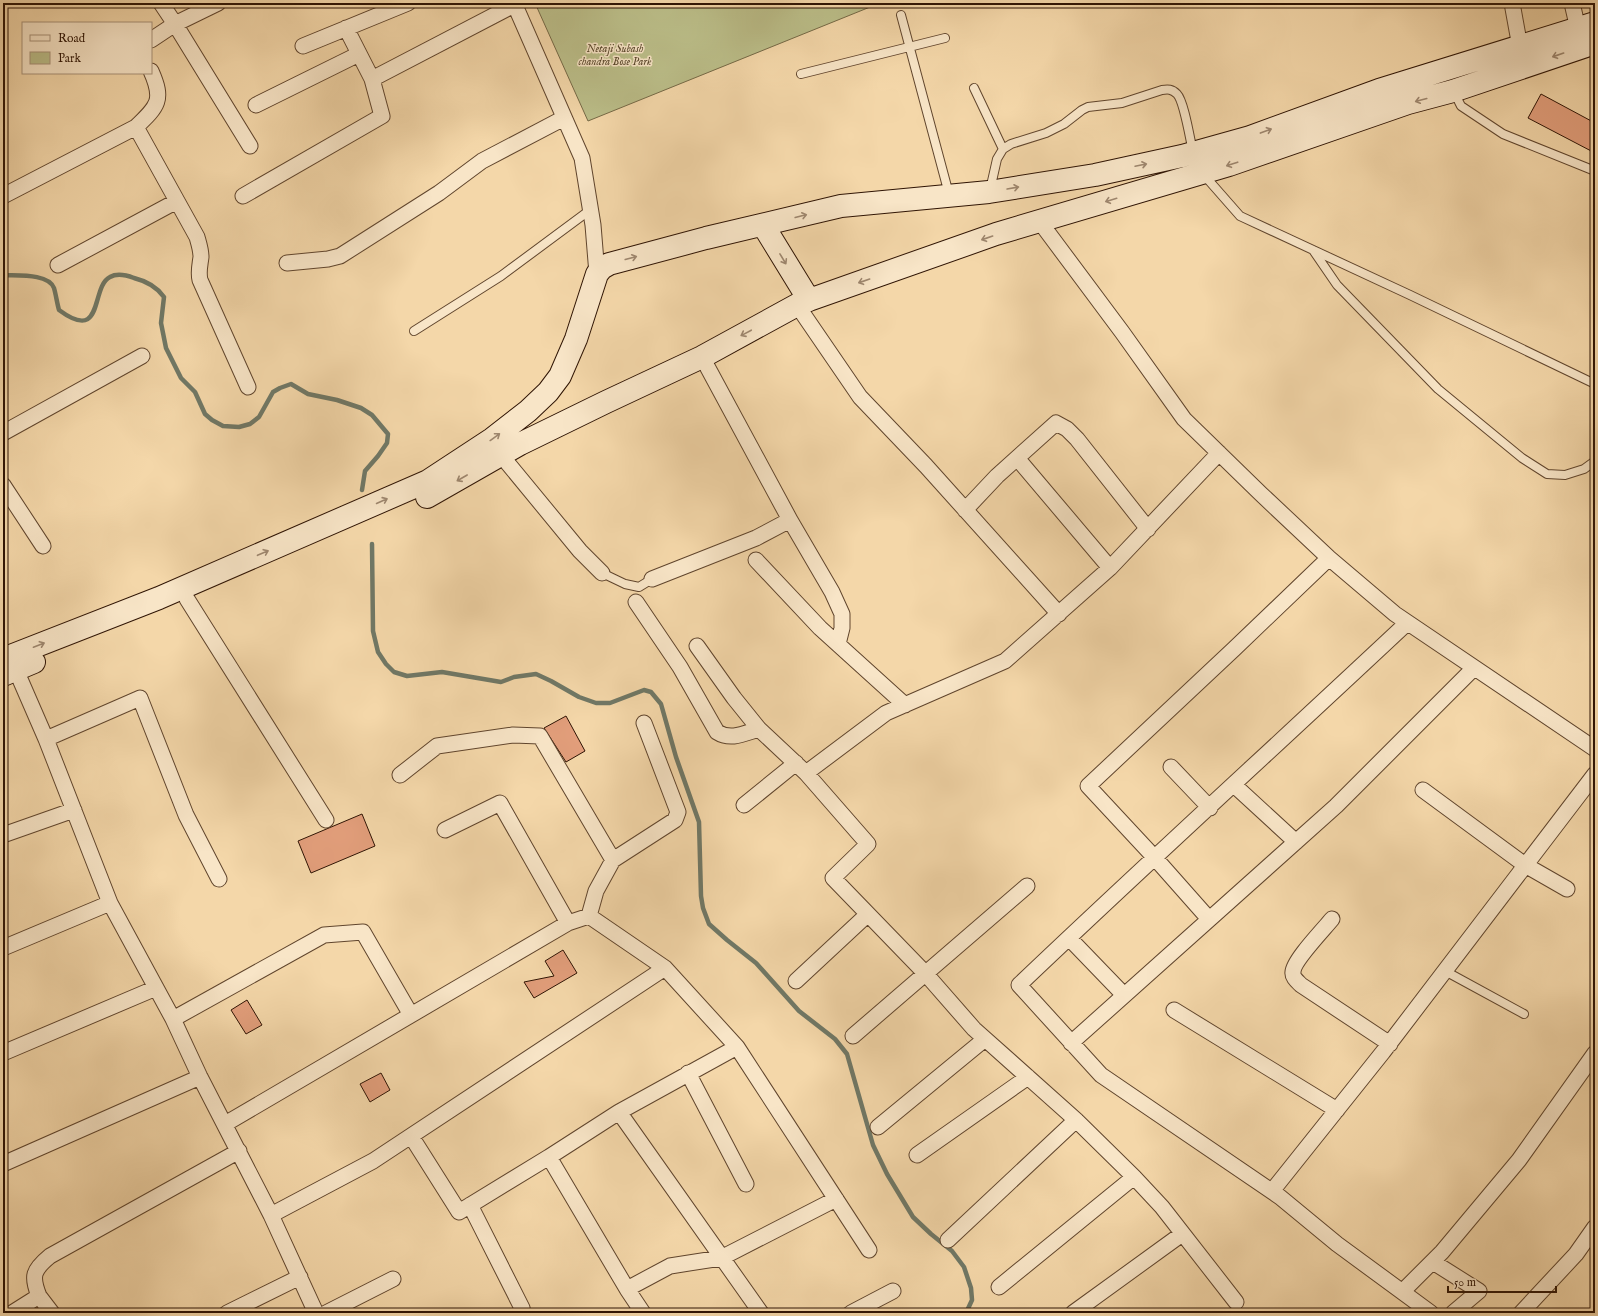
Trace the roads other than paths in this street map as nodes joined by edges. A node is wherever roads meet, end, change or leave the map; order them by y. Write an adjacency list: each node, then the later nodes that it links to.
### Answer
1 (161, 3): 8 (street)
2 (218, 3): 8 (street)
3 (408, 3): 10 (street)
4 (1512, 3): 16 (street)
5 (1572, 3): 9 (street)
6 (514, 4): 20 (street); 24 (street)
7 (901, 15): 15 (lane)
8 (175, 24): 12 (street); 26 (street)
9 (1587, 26): 16 (main road)
10 (346, 28): 14 (street); 17 (street)
11 (945, 38): 15 (lane)
12 (152, 39)
13 (1595, 43): 22 (main road, one-way to 22)
14 (304, 46)
15 (911, 47): 19 (lane); 32 (lane)
16 (1520, 47): 28 (main road, one-way to 16)
17 (359, 54): 20 (street); 23 (street)
18 (152, 74): 25 (street)
19 (801, 74)
20 (372, 80): 34 (street)
21 (974, 88): 27 (lane)
22 (1453, 91): 29 (lane); 30 (main road, one-way to 30)
23 (256, 105)
24 (564, 118): 36 (street); 40 (street)
25 (136, 127): 33 (street); 35 (street)
26 (250, 146)
27 (1002, 149): 28 (lane); 31 (lane)
28 (1194, 153): 31 (main road, one-way to 28)
29 (1595, 171)
30 (1202, 173): 37 (main road, one-way to 37); 39 (lane)
31 (989, 192): 32 (main road)
32 (949, 195): 38 (main road, one-way to 32)
33 (3, 196)
34 (243, 196)
35 (177, 201): 41 (street); 48 (street)
36 (590, 210): 42 (street); 44 (lane)
37 (1040, 222): 43 (main road, one-way to 43); 50 (street)
38 (764, 225): 42 (main road, one-way to 38); 43 (main road, one-way to 43)
39 (1312, 250): 47 (lane); 53 (lane)
40 (287, 263)
41 (58, 265)
42 (597, 274): 70 (main road, one-way to 42)
43 (803, 303): 46 (main road, one-way to 46); 55 (street)
44 (414, 331)
45 (142, 356): 49 (street)
46 (702, 357): 51 (main road); 56 (street)
47 (1595, 384)
48 (248, 387)
49 (3, 433)
50 (1219, 453): 57 (street); 59 (street)
51 (501, 455): 62 (street); 64 (main road, one-way to 64)
52 (1017, 458): 55 (street); 57 (street); 61 (street)
53 (1595, 461)
54 (3, 485): 58 (street)
55 (965, 510): 66 (street)
56 (790, 520): 63 (street); 68 (street)
57 (1148, 529): 61 (street)
58 (43, 546)
59 (1329, 558): 67 (street); 90 (street)
60 (756, 560): 68 (street)
61 (1110, 568): 66 (street)
62 (602, 573): 63 (lane)
63 (652, 579)
64 (187, 599): 70 (main road); 86 (street)
65 (636, 602): 74 (street)
66 (1059, 614): 72 (street)
67 (1407, 622): 71 (street); 81 (street)
68 (838, 644): 72 (street)
69 (697, 646): 74 (street)
70 (7, 668): 75 (street)
71 (1474, 668): 76 (street); 89 (street)
72 (905, 705): 78 (street)
73 (644, 723): 91 (street)
74 (759, 729): 78 (street)
75 (46, 739): 85 (street); 93 (street)
76 (1595, 749)
77 (1171, 767): 84 (street)
78 (801, 768): 83 (street); 97 (street)
79 (1595, 774): 92 (street)
80 (400, 776): 91 (street)
81 (1234, 785): 84 (street); 89 (street)
82 (1423, 790): 92 (street)
83 (744, 805)
84 (1210, 808): 90 (street)
85 (74, 810): 88 (street); 96 (street)
86 (326, 820)
87 (445, 830): 101 (street)
88 (3, 835)
89 (1296, 842): 99 (street)
90 (1154, 858): 99 (street); 102 (street)
91 (613, 860): 98 (street)
92 (1525, 865): 95 (street); 105 (street)
93 (219, 879)
94 (1027, 886): 106 (street)
95 (1567, 889)
96 (110, 903): 103 (street); 108 (street)
97 (868, 914): 106 (street); 107 (street)
98 (589, 916): 101 (street); 104 (street)
99 (1209, 919): 109 (street)
100 (1332, 920): 117 (street)
101 (568, 923): 111 (street)
102 (1069, 938): 109 (street); 116 (street)
103 (3, 948)
104 (665, 968): 118 (street); 129 (street)
105 (1445, 971): 112 (lane); 117 (street)
106 (925, 973): 114 (street); 115 (street)
107 (796, 981)
108 (156, 988): 113 (street); 119 (street)
109 (1124, 995): 116 (street)
110 (1174, 1010): 124 (street)
111 (411, 1014): 113 (street); 127 (street)
112 (1524, 1014)
113 (173, 1019): 122 (street)
114 (853, 1036)
115 (985, 1039): 123 (street); 128 (street)
116 (1071, 1043): 136 (street)
117 (1390, 1044): 124 (street)
118 (737, 1047): 121 (street); 137 (street)
119 (3, 1053)
120 (1595, 1053): 145 (street)
121 (688, 1073): 125 (street); 135 (street)
122 (200, 1077): 127 (street); 133 (street)
123 (1028, 1077): 126 (street); 131 (street)
124 (1337, 1110): 136 (street)
125 (620, 1112): 132 (street); 144 (street)
126 (1076, 1120): 134 (street); 142 (street)
127 (225, 1124): 130 (street)
128 (878, 1127)
129 (411, 1136): 138 (street); 139 (street)
130 (239, 1151): 139 (street); 152 (street)
131 (918, 1155)
132 (549, 1157): 138 (street); 149 (street)
133 (3, 1164)
134 (1134, 1177): 141 (street); 148 (street)
135 (746, 1184)
136 (1272, 1191): 151 (street)
137 (836, 1198): 143 (street); 144 (street)
138 (470, 1205): 159 (street)
139 (271, 1214): 146 (street)
140 (1595, 1227): 166 (street)
141 (1182, 1234): 153 (street); 163 (street)
142 (948, 1240)
143 (869, 1250)
144 (721, 1258): 149 (street); 161 (street)
145 (1433, 1262): 151 (street); 165 (street)
146 (300, 1277): 154 (street); 157 (street)
147 (392, 1279): 158 (street)
148 (998, 1287)
149 (628, 1289): 160 (street)
150 (893, 1291): 162 (street)
151 (1403, 1291): 164 (street)
152 (39, 1296): 155 (street); 156 (street)
153 (1236, 1302)
154 (232, 1312)
155 (12, 1313)
156 (52, 1313)
157 (316, 1313)
158 (326, 1313)
159 (523, 1313)
160 (643, 1313)
161 (762, 1313)
162 (851, 1313)
163 (1073, 1313)
164 (1431, 1313)
165 (1453, 1313)
166 (1521, 1313)

